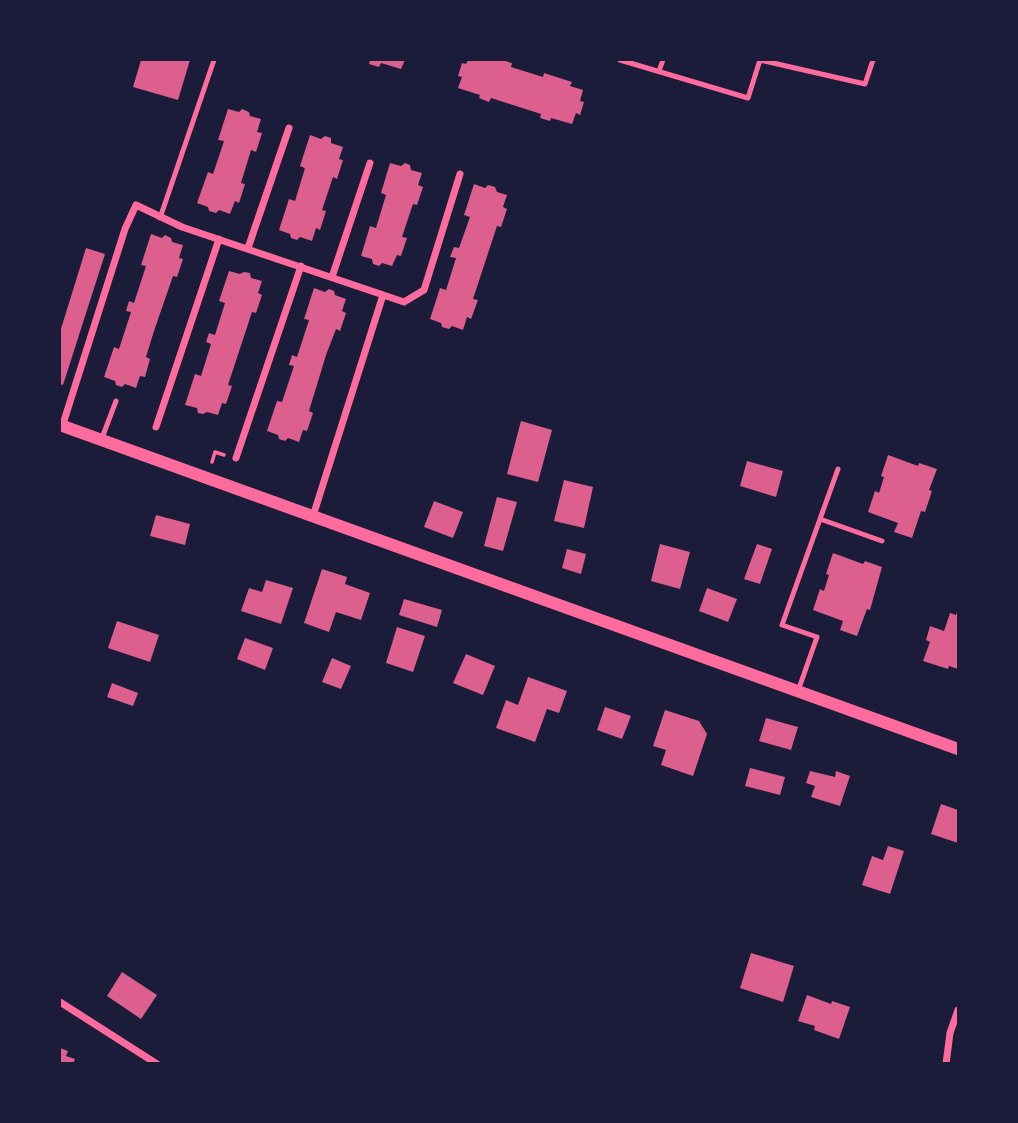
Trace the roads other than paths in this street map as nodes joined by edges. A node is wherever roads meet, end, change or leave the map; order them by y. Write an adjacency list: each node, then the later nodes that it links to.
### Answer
1 (214, 60): 10 (lane)
2 (620, 60): 6 (lane)
3 (663, 60): 6 (lane)
4 (760, 60): 5 (lane); 6 (lane)
5 (873, 60)
6 (660, 71)
7 (289, 128): 12 (street)
8 (370, 163): 14 (street)
9 (460, 174): 15 (street)
10 (160, 218): 11 (street); 17 (street)
11 (219, 239): 12 (street); 18 (street)
12 (248, 248): 13 (street)
13 (301, 266): 14 (street); 20 (street)
14 (332, 277): 15 (street)
15 (383, 295): 22 (street)
16 (116, 401): 19 (lane)
17 (61, 426): 19 (street)
18 (156, 427)
19 (101, 441): 22 (street)
20 (236, 458)
21 (838, 469): 23 (lane)
22 (313, 516): 25 (street)
23 (820, 519): 24 (lane); 25 (lane)
24 (882, 541)
25 (798, 691): 26 (street)
26 (958, 749)
27 (60, 1002): 29 (street)
28 (958, 1010): 30 (street)
29 (157, 1063)
30 (946, 1063)

